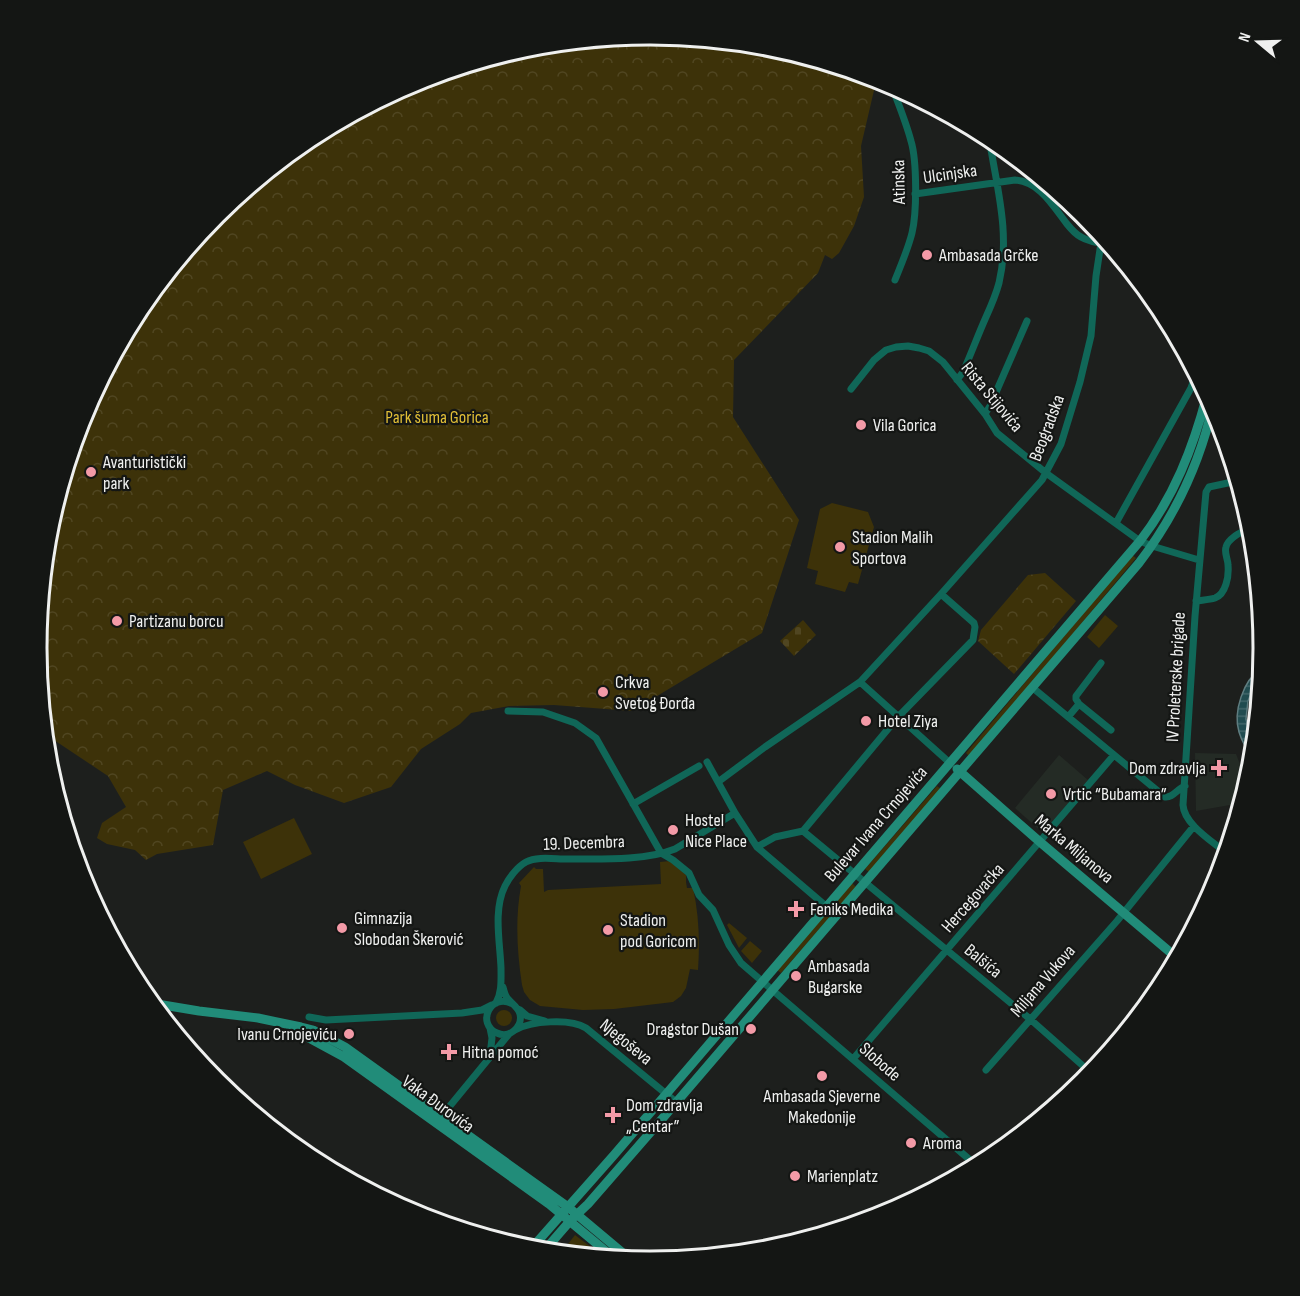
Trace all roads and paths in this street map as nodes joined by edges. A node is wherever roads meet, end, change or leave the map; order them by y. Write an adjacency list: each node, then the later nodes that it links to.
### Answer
1 (896, 98): 4 (street, Atinska)
2 (992, 152): 3 (street)
3 (997, 182): 4 (street, Ulcinjska); 5 (street, Ulcinjska); 9 (street)
4 (915, 194): 7 (street, Atinska)
5 (1094, 240)
6 (1102, 249): 15 (street, Beogradska)
7 (895, 280)
8 (1027, 321): 13 (street)
9 (957, 380): 11 (street, Rista Stijovića); 13 (street, Rista Stijovića)
10 (1192, 384): 17 (street)
11 (851, 389)
12 (1203, 409): 19 (main road, Bulevar Ivana Crnojevića)
13 (985, 414): 15 (street, Rista Stijovića)
14 (1208, 420): 20 (main road, Bulevar Ivana Crnojevića)
15 (1046, 473): 17 (street, Rista Stijovića); 22 (street, Beogradska)
16 (1230, 483): 21 (street, IV Proleterske brigade)
17 (1116, 523): 19 (street, Rista Stijovića)
18 (1241, 532): 23 (street)
19 (1140, 541): 20 (street); 34 (main road, Bulevar Ivana Crnojevića)
20 (1152, 546): 21 (street); 26 (main road, Bulevar Ivana Crnojevića)
21 (1199, 560): 23 (street, IV Proleterske brigade)
22 (941, 594): 25 (street, Beogradska); 29 (street)
23 (1196, 601): 38 (street, IV Proleterske brigade)
24 (1101, 663): 27 (street)
25 (860, 682): 29 (street); 37 (street, Beogradska)
26 (1033, 688): 30 (street); 36 (main road, Bulevar Ivana Crnojevića)
27 (1079, 704): 30 (street); 31 (street)
28 (508, 711): 39 (street, 19. Decembra)
29 (898, 717): 34 (street); 42 (street)
30 (1068, 717): 32 (street)
31 (1111, 730)
32 (1114, 755): 38 (street); 43 (street, Hercegovačka)
33 (707, 762): 37 (street)
34 (950, 763): 36 (main road, Marka Miljanova); 47 (main road, Bulevar Ivana Crnojevića)
35 (699, 766): 39 (street)
36 (961, 772): 43 (main road, Marka Miljanova); 48 (main road, Bulevar Ivana Crnojevića)
37 (718, 782): 40 (street)
38 (1185, 786): 41 (street, IV Proleterske brigade)
39 (633, 804): 46 (street, 19. Decembra)
40 (735, 813): 44 (street); 46 (street, 19. Decembra)
41 (1194, 826): 45 (street); 50 (street)
42 (803, 831): 44 (street); 47 (street)
43 (1040, 842): 50 (main road, Marka Miljanova); 51 (street, Hercegovačka)
44 (757, 847): 49 (street)
45 (1219, 847)
46 (661, 853): 53 (street, 19. Decembra); 54 (street, 19. Decembra)
47 (855, 874): 48 (street, Balšića); 49 (main road, Bulevar Ivana Crnojevića)
48 (865, 883): 51 (street, Balšića); 55 (main road, Bulevar Ivana Crnojevića)
49 (827, 907): 54 (main road, Bulevar Ivana Crnojevića)
50 (1124, 912): 52 (main road, Marka Miljanova); 61 (street, Miljana Vukova)
51 (947, 951): 61 (street, Balšića); 66 (street, Hercegovačka)
52 (1170, 952)
53 (501, 980): 56 (street, 19. Decembra); 58 (street, 19. Decembra)
54 (762, 982): 55 (street, Slobode); 69 (main road, Bulevar Ivana Crnojevića)
55 (773, 990): 66 (street, Slobode); 70 (main road, Bulevar Ivana Crnojevića)
56 (494, 1004): 58 (street); 59 (street); 63 (street)
57 (165, 1005): 71 (main road, Vaka Đurovića)
58 (515, 1006): 62 (street); 64 (street)
59 (462, 1013): 60 (street); 63 (street)
60 (309, 1017)
61 (1030, 1019): 67 (street, Balšića); 68 (street, Miljana Vukova)
62 (550, 1023): 64 (street); 69 (street, Njegoševa)
63 (488, 1025): 64 (street); 65 (street)
64 (513, 1031): 65 (street, Vaka Đurovića)
65 (490, 1057): 71 (street, Vaka Đurovića)
66 (854, 1059): 72 (street, Slobode)
67 (1083, 1066)
68 (986, 1070)
69 (666, 1093): 70 (street, Njegoševa); 73 (main road, Bulevar Ivana Crnojevića)
70 (676, 1102): 74 (main road, Bulevar Ivana Crnojevića)
71 (439, 1119): 73 (main road, Vaka Đurovića)
72 (968, 1159)
73 (565, 1210): 74 (main road, Vaka Đurovića); 75 (main road, Bulevar Ivana Crnojevića)
74 (574, 1218): 76 (main road, Bulevar Ivana Crnojevića); 77 (main road); 78 (main road)
75 (539, 1240)
76 (552, 1243)
77 (605, 1249)
78 (617, 1250)

